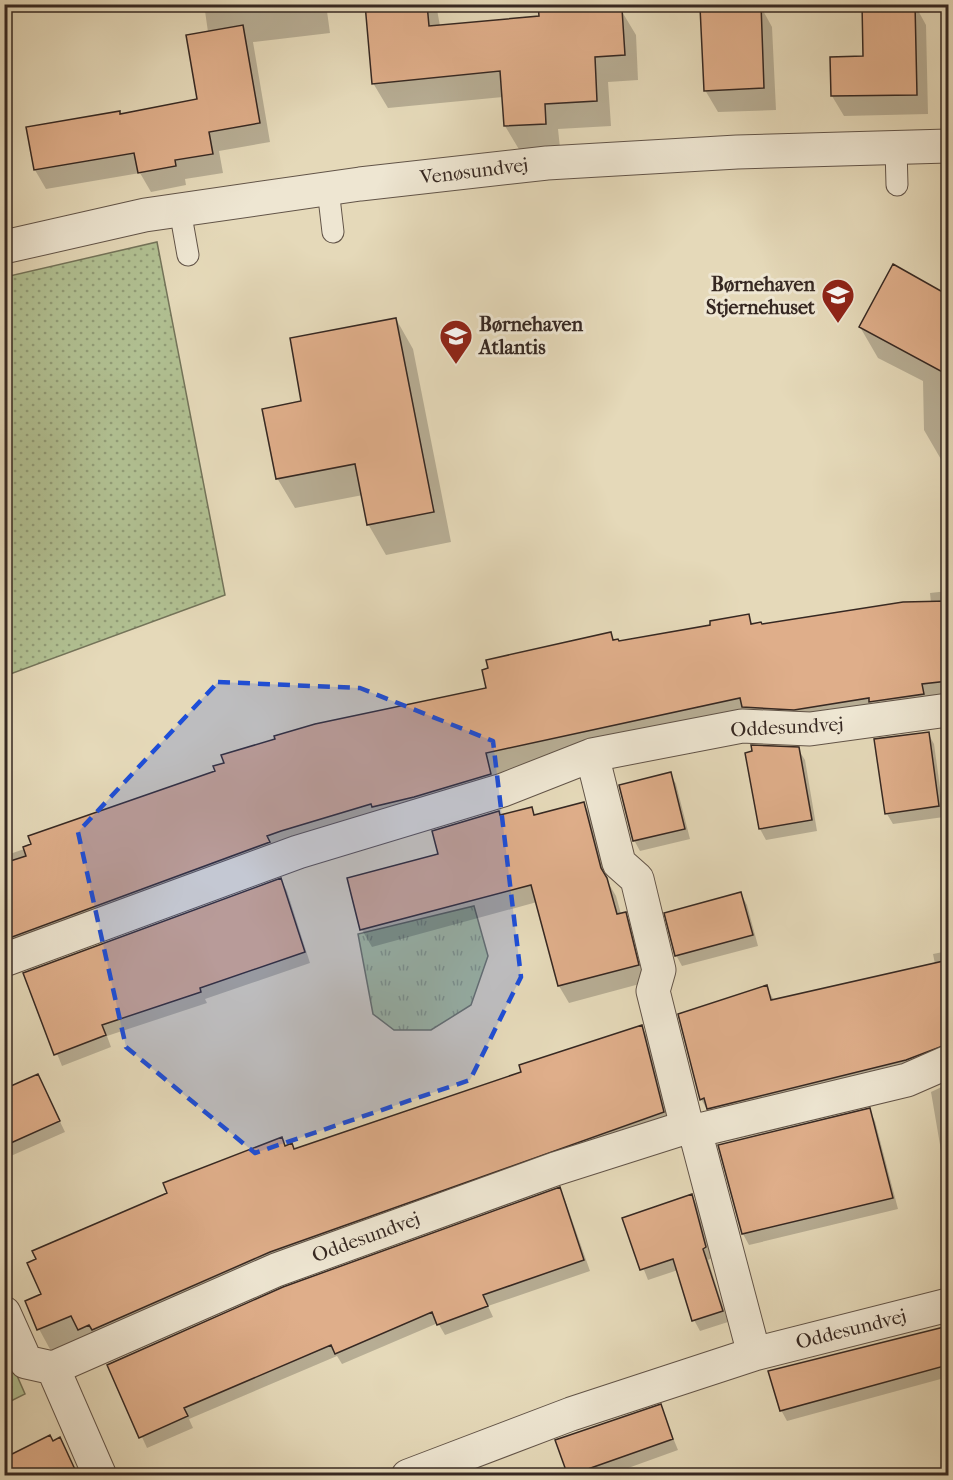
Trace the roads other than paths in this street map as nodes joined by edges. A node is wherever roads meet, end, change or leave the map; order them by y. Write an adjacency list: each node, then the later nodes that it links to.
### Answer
1 (948, 147): 2 (street, Venøsundvej)
2 (896, 148): 3 (lane); 4 (street, Venøsundvej)
3 (897, 185)
4 (328, 189): 5 (street, Venøsundvej); 6 (lane)
5 (180, 210): 7 (street, Venøsundvej); 8 (lane)
6 (333, 232)
7 (4, 248)
8 (188, 255)
9 (948, 710): 10 (street, Oddesundvej)
10 (592, 755): 11 (street, Oddesundvej); 13 (street)
11 (4, 960)
12 (948, 1062): 13 (street, Oddesundvej)
13 (691, 1129): 16 (street); 17 (street, Oddesundvej)
14 (948, 1305): 16 (street, Oddesundvej)
15 (4, 1313): 17 (street)
16 (754, 1354): 19 (street, Oddesundvej)
17 (52, 1368): 18 (street)
18 (100, 1476)
19 (408, 1476)

